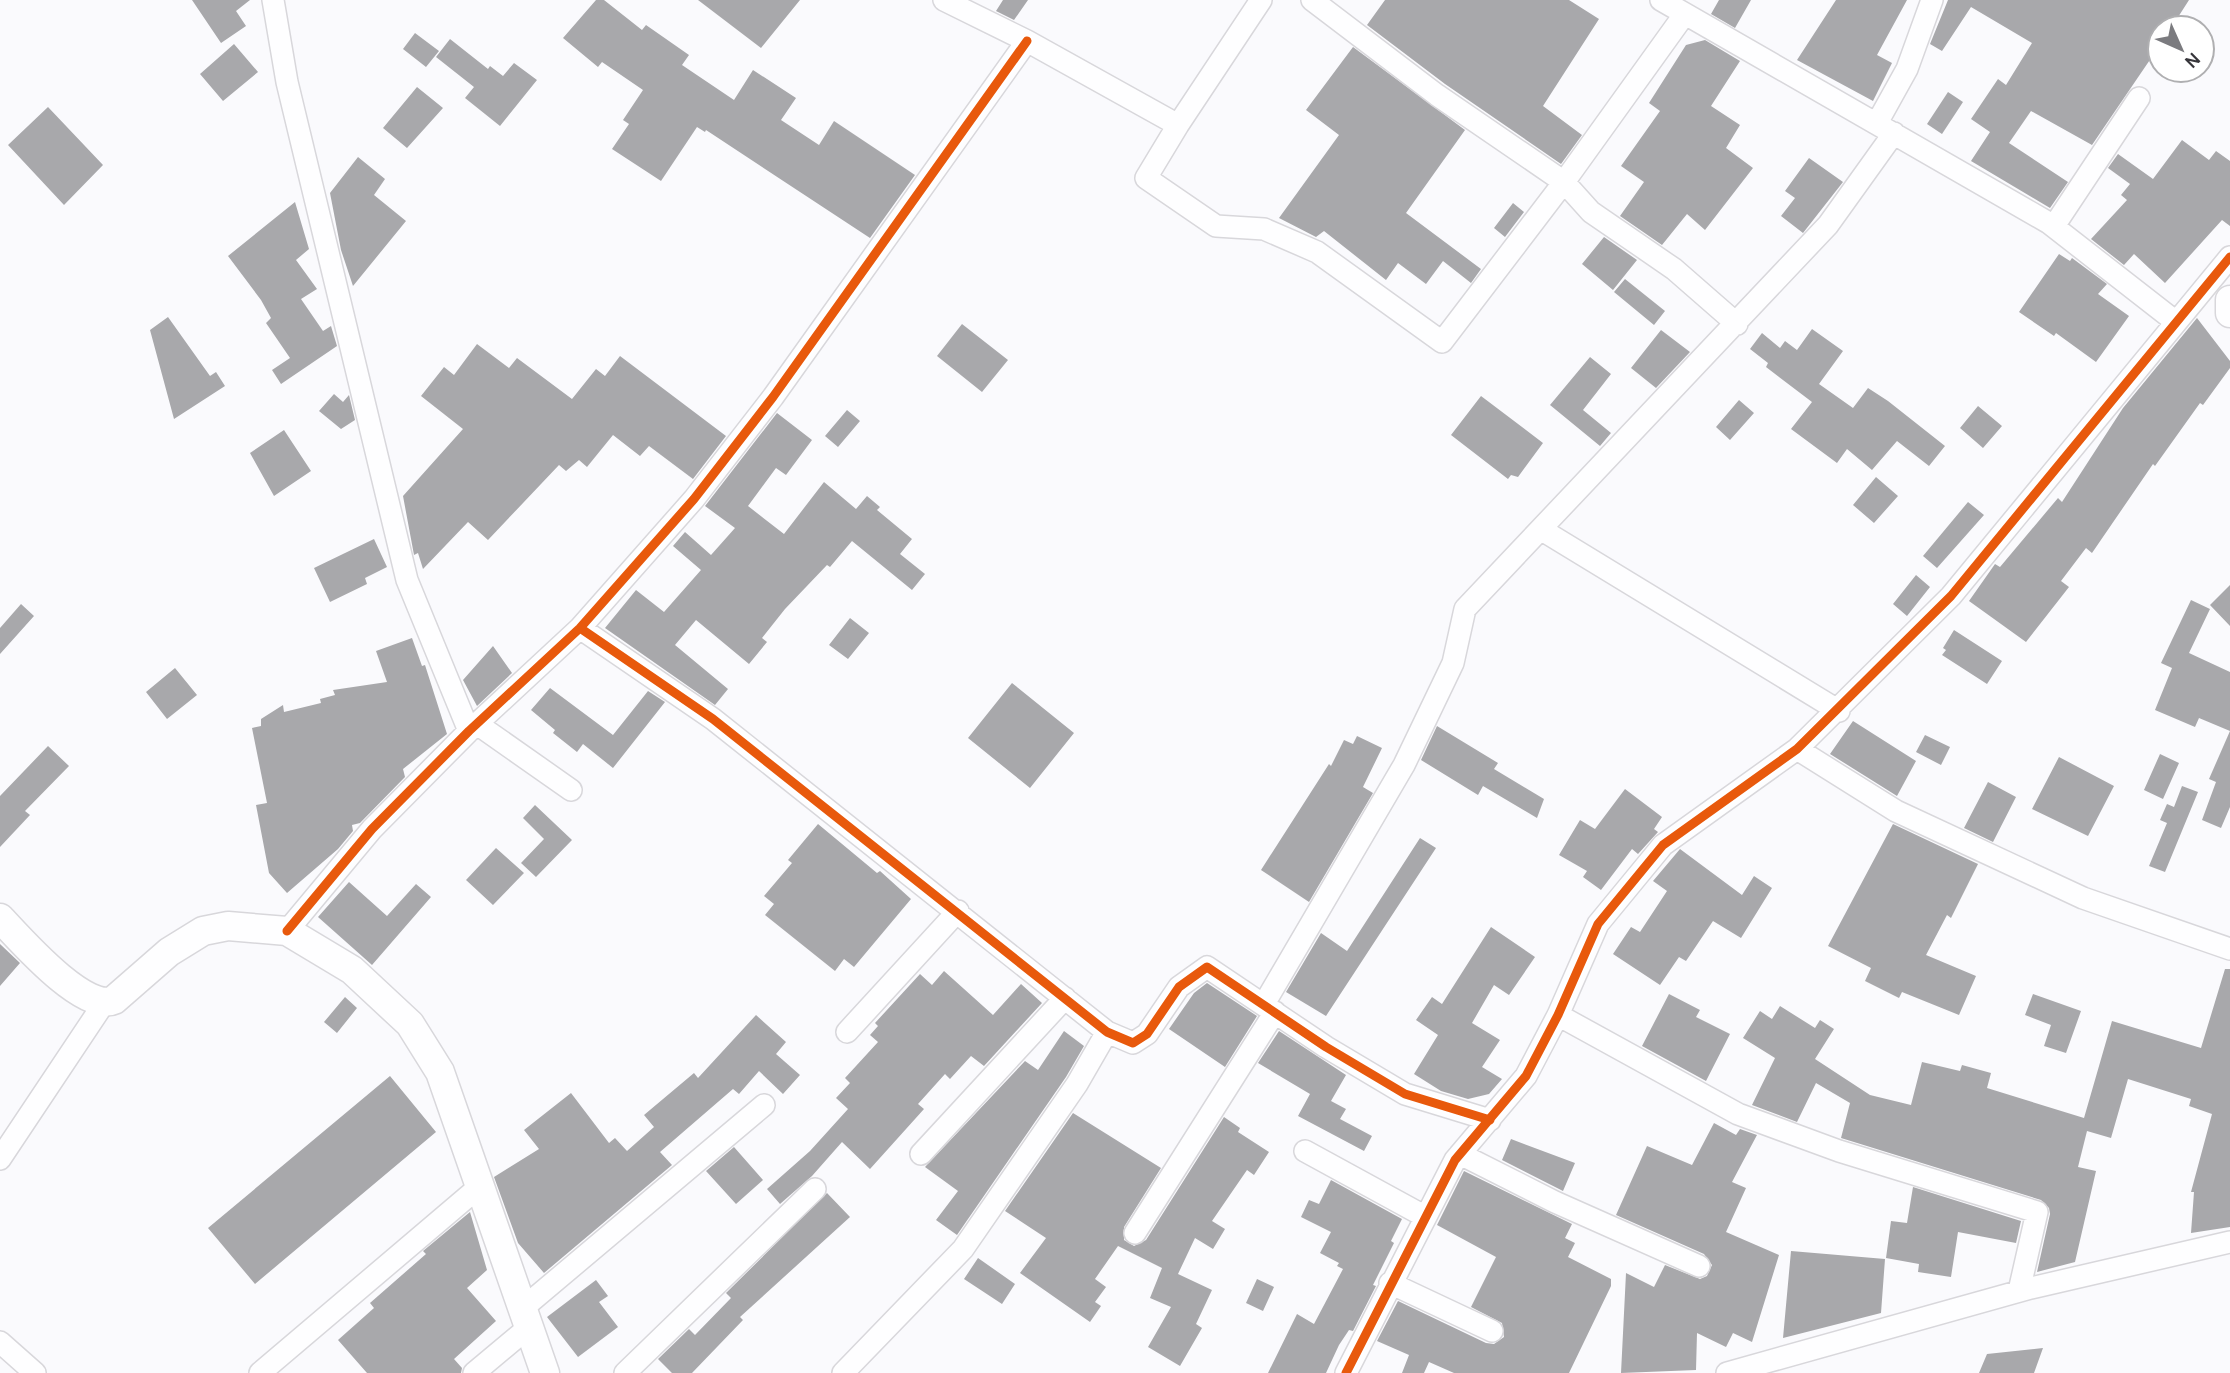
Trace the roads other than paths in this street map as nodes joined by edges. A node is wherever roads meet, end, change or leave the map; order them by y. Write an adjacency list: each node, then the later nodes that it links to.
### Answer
1 (273, 0): 22 (street)
2 (944, 0): 8 (street)
3 (1261, 0): 10 (street)
4 (1312, 0): 12 (street)
5 (1661, 0): 7 (street)
6 (1932, 0): 11 (street)
7 (1684, 15): 11 (street); 12 (street)
8 (1027, 41): 10 (street); 20 (street)
9 (2139, 98): 13 (street)
10 (1178, 125): 12 (street)
11 (1885, 128): 13 (street); 18 (street)
12 (1564, 182): 18 (street)
13 (2054, 226): 17 (street)
14 (2230, 257): 17 (street)
15 (2230, 300): 16 (street)
16 (2230, 313)
17 (2176, 322): 21 (street)
18 (1737, 324): 19 (street)
19 (1542, 530): 21 (street); 31 (street)
20 (580, 628): 22 (street); 25 (street)
21 (1839, 711): 23 (street)
22 (473, 728): 24 (street); 27 (street)
23 (1797, 749): 28 (street); 32 (street)
24 (571, 789)
25 (958, 911): 29 (street); 33 (street)
26 (0, 918): 30 (street)
27 (287, 931): 30 (street); 41 (street)
28 (2230, 949)
29 (1065, 998): 34 (street); 38 (street)
30 (104, 1003): 40 (street)
31 (1269, 1008): 34 (street); 36 (street); 44 (street)
32 (1558, 1015): 36 (street); 48 (street)
33 (847, 1032)
34 (1107, 1032): 57 (street)
35 (764, 1105): 49 (street)
36 (1490, 1120): 39 (street)
37 (1305, 1151): 43 (street)
38 (921, 1154)
39 (1460, 1154): 43 (street); 46 (street)
40 (0, 1159)
41 (479, 1187): 49 (street); 53 (street)
42 (815, 1189): 56 (street)
43 (1424, 1216): 47 (street)
44 (1135, 1233)
45 (2230, 1242): 48 (street)
46 (1699, 1266)
47 (1390, 1283): 50 (street); 58 (street)
48 (2019, 1291): 59 (street)
49 (526, 1317): 54 (street); 55 (street)
50 (1492, 1331)
51 (0, 1342): 52 (street)
52 (35, 1373)
53 (260, 1373)
54 (474, 1373)
55 (545, 1373)
56 (625, 1373)
57 (843, 1373)
58 (1346, 1373)
59 (1727, 1373)

